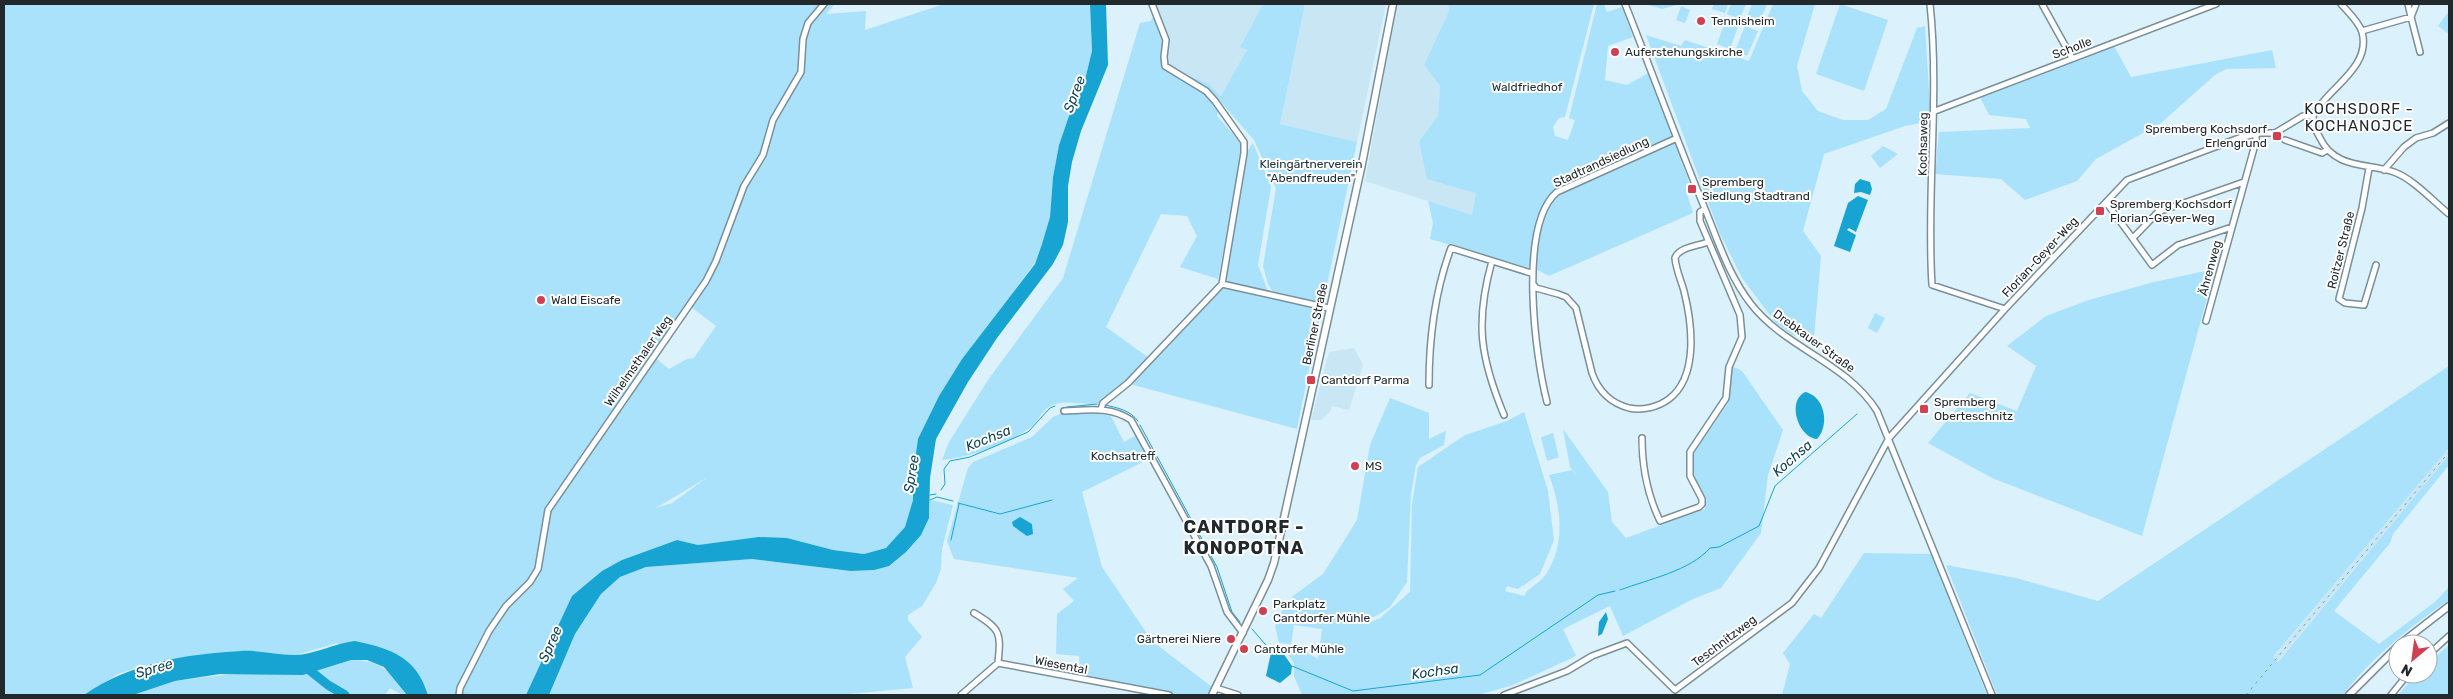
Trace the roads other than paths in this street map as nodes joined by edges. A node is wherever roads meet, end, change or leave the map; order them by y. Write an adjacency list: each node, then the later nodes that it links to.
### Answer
1 (824, 4): 58 (street, Wilhelmsthaler Weg)
2 (1152, 4): 34 (street)
3 (1394, 4): 37 (main road, Berliner Straße)
4 (1625, 4): 19 (street, Drebkauer Straße)
5 (1930, 4): 15 (street, Kochsaweg)
6 (2042, 4): 14 (street)
7 (2216, 4): 14 (street, Scholle)
8 (2341, 4): 12 (street)
9 (2408, 4): 11 (street)
10 (2416, 4): 11 (street)
11 (2411, 17): 12 (street); 13 (street)
12 (2362, 32): 16 (street)
13 (2420, 52)
14 (2072, 58): 15 (street, Scholle)
15 (1934, 111): 36 (street, Kochsaweg)
16 (2313, 116): 18 (street, Florian-Geyer-Weg); 21 (street)
17 (2449, 123): 23 (street)
18 (2256, 134): 24 (street, Ährenweg); 25 (street, Florian-Geyer-Weg)
19 (1677, 138): 26 (street, Drebkauer Straße); 33 (street, Stadtrandsiedlung)
20 (2285, 140): 21 (street)
21 (2327, 150): 22 (street)
22 (2369, 168): 23 (street); 32 (street, Roitzer Straße)
23 (2384, 170): 27 (street)
24 (2244, 182): 28 (street, Ährenweg); 29 (street)
25 (2106, 202): 29 (street); 38 (street, Florian-Geyer-Weg)
26 (1705, 209): 30 (street); 46 (street, Drebkauer Straße)
27 (2449, 214)
28 (2232, 227): 29 (street); 39 (street, Ährenweg)
29 (2132, 238)
30 (1708, 242): 35 (street); 45 (street)
31 (1492, 261): 33 (street); 40 (street); 44 (street)
32 (2376, 265)
33 (1531, 273): 35 (street, Stadtrandsiedlung)
34 (1222, 284): 37 (street); 42 (street)
35 (1533, 284): 41 (street, Stadtrandsiedlung)
36 (1932, 285): 38 (street, Florian-Geyer-Weg)
37 (1329, 308): 49 (main road, Berliner Straße)
38 (2005, 309): 46 (street, Florian-Geyer-Weg)
39 (2206, 321)
40 (1429, 385)
41 (1548, 402)
42 (1101, 409): 43 (street); 49 (street)
43 (1064, 411)
44 (1504, 415)
45 (1642, 438)
46 (1889, 438): 57 (street, Teschnitzweg); 65 (street, Drebkauer Straße)
47 (2449, 606): 50 (main road)
48 (974, 613): 54 (street)
49 (1243, 633): 56 (main road, Berliner Straße)
50 (2413, 634)
51 (2449, 636): 52 (street)
52 (2438, 646)
53 (2388, 656): 66 (main road)
54 (998, 663): 59 (street); 60 (street, Wiesental)
55 (2400, 684): 67 (street)
56 (1216, 688): 61 (main road, Berliner Straße); 62 (street)
57 (1675, 690): 63 (street); 64 (street)
58 (459, 695)
59 (961, 695)
60 (1169, 695)
61 (1212, 695)
62 (1238, 695)
63 (1504, 695)
64 (1679, 695)
65 (1992, 695)
66 (2349, 695)
67 (2391, 695)

